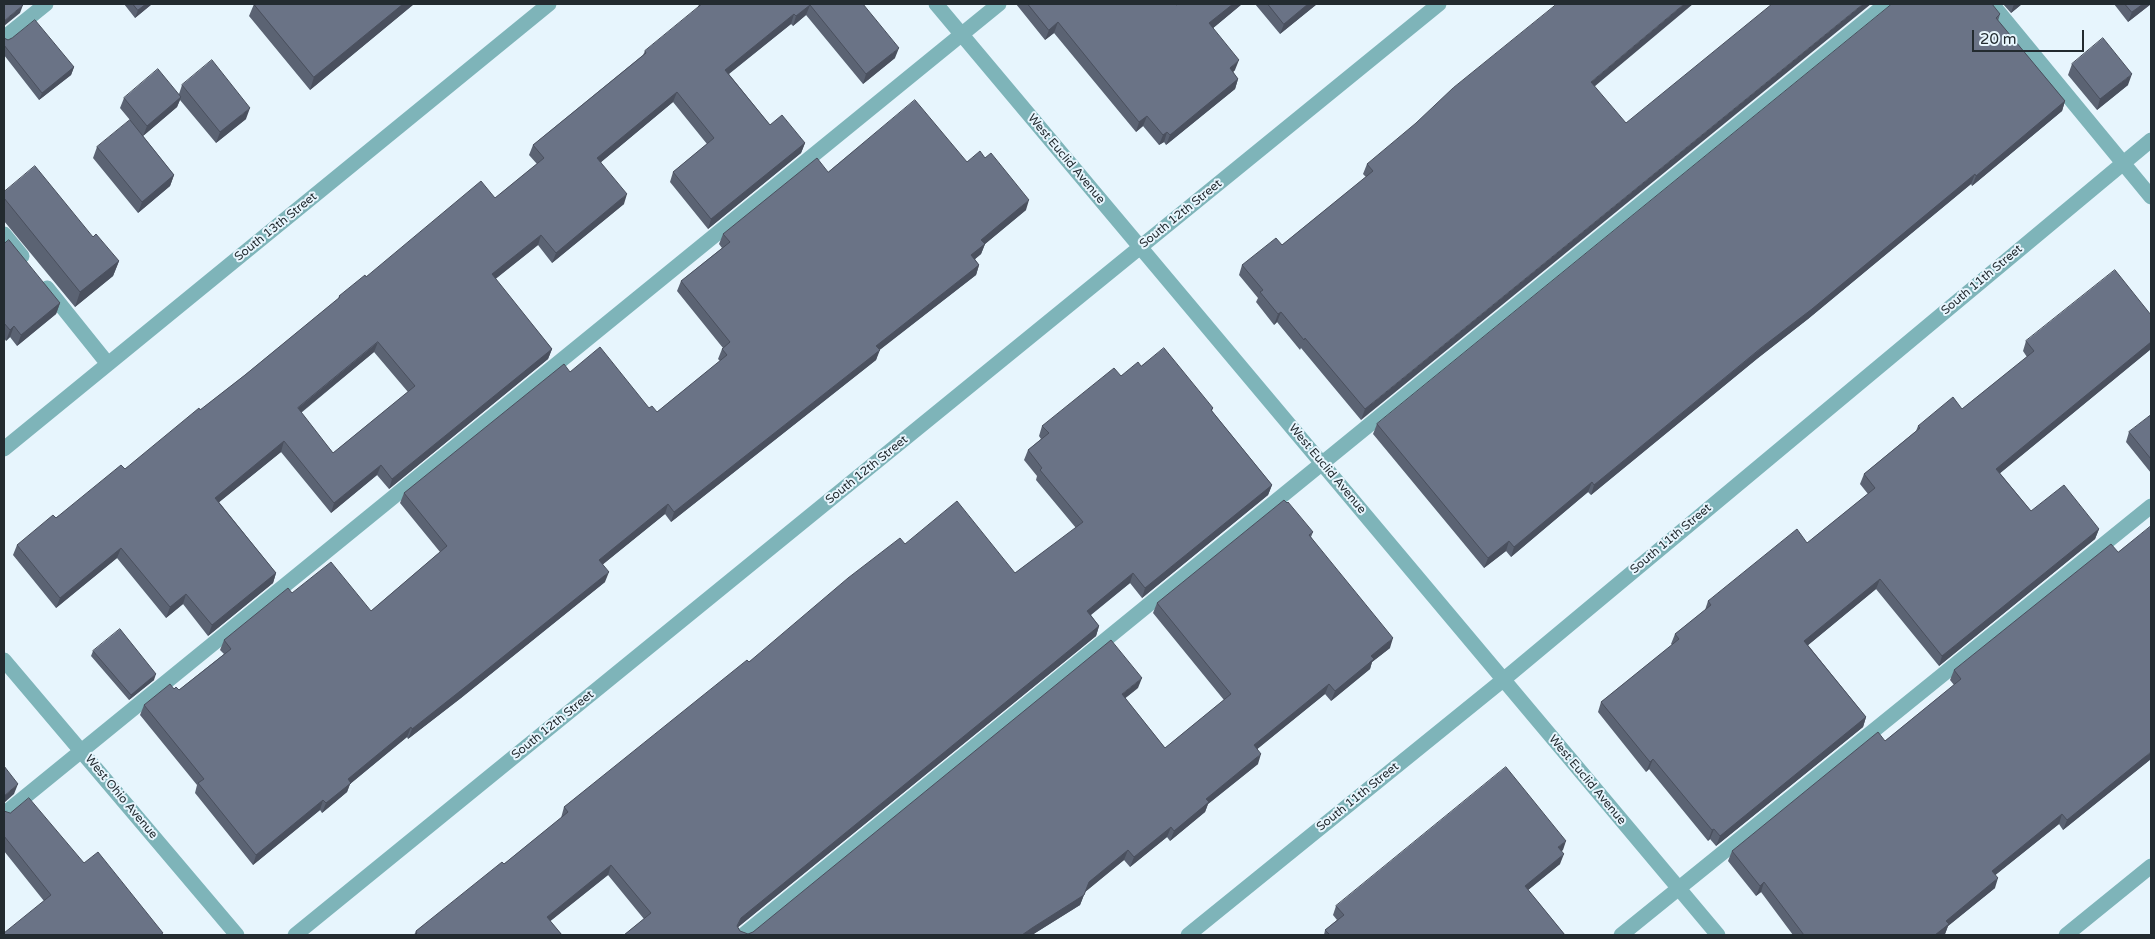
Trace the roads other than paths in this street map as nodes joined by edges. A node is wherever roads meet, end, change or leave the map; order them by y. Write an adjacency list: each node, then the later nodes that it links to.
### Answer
1 (46, 4): 9 (street)
2 (548, 4): 15 (street, South 13th Street)
3 (936, 4): 8 (street, West Euclid Avenue)
4 (999, 4): 8 (street)
5 (1439, 4): 14 (street, South 12th Street)
6 (1886, 4): 17 (street)
7 (1992, 4): 11 (street)
8 (962, 34): 14 (street, West Euclid Avenue); 21 (street)
9 (4, 38)
10 (2151, 140): 11 (street, South 11th Street)
11 (2123, 162): 12 (street); 20 (street, South 11th Street)
12 (2151, 197)
13 (4, 234): 15 (street)
14 (1140, 248): 17 (street, West Euclid Avenue); 26 (street, South 12th Street)
15 (108, 364): 16 (street, South 13th Street)
16 (4, 449)
17 (1321, 463): 20 (street, West Euclid Avenue); 27 (street)
18 (2151, 506): 24 (street)
19 (4, 660): 21 (street, West Ohio Avenue)
20 (1503, 680): 24 (street, West Euclid Avenue); 28 (street, South 11th Street)
21 (82, 750): 22 (street); 25 (street, West Ohio Avenue)
22 (4, 814)
23 (2151, 866): 31 (street)
24 (1678, 888): 29 (street); 30 (street, West Euclid Avenue)
25 (238, 935)
26 (295, 935)
27 (743, 935)
28 (1188, 935)
29 (1621, 935)
30 (1718, 935)
31 (2066, 935)

